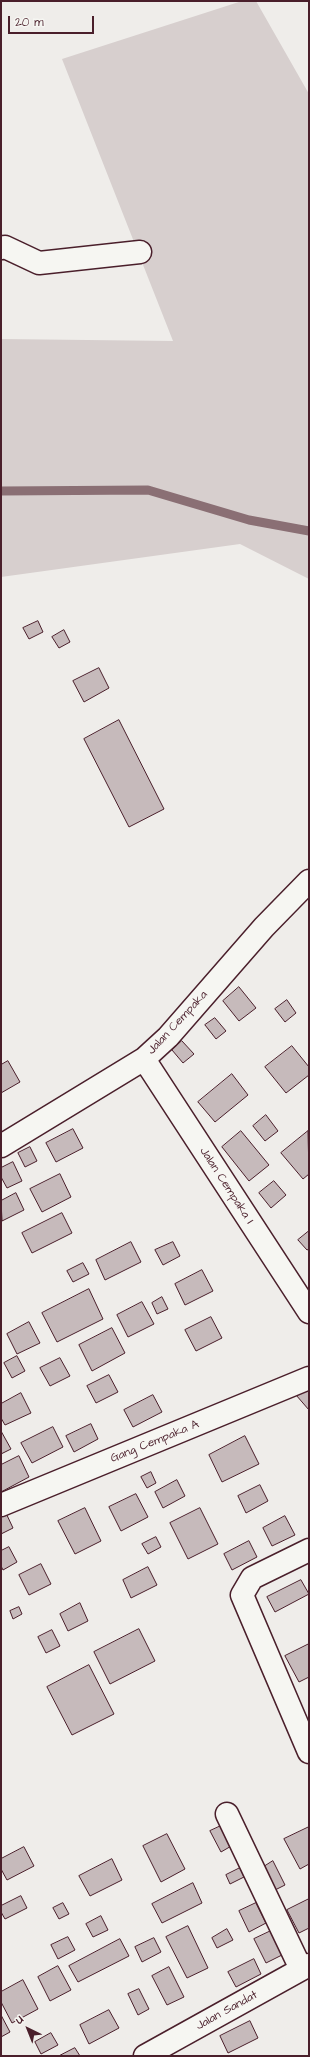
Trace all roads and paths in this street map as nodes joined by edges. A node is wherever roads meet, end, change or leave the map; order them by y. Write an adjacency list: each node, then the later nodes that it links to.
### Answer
1 (1, 248): 2 (street)
2 (140, 252)
3 (309, 881): 4 (street, Jalan Cempaka)
4 (144, 1059): 5 (street, Jalan Cempaka); 6 (street, Jalan Cempaka I)
5 (1, 1146)
6 (309, 1312)
7 (309, 1378): 8 (street, Gang Cempaka A)
8 (1, 1505)
9 (309, 1550): 10 (street)
10 (309, 1752)
11 (227, 1814): 12 (street)
12 (305, 1967): 13 (street, Jalan Sandat)
13 (145, 2056)

